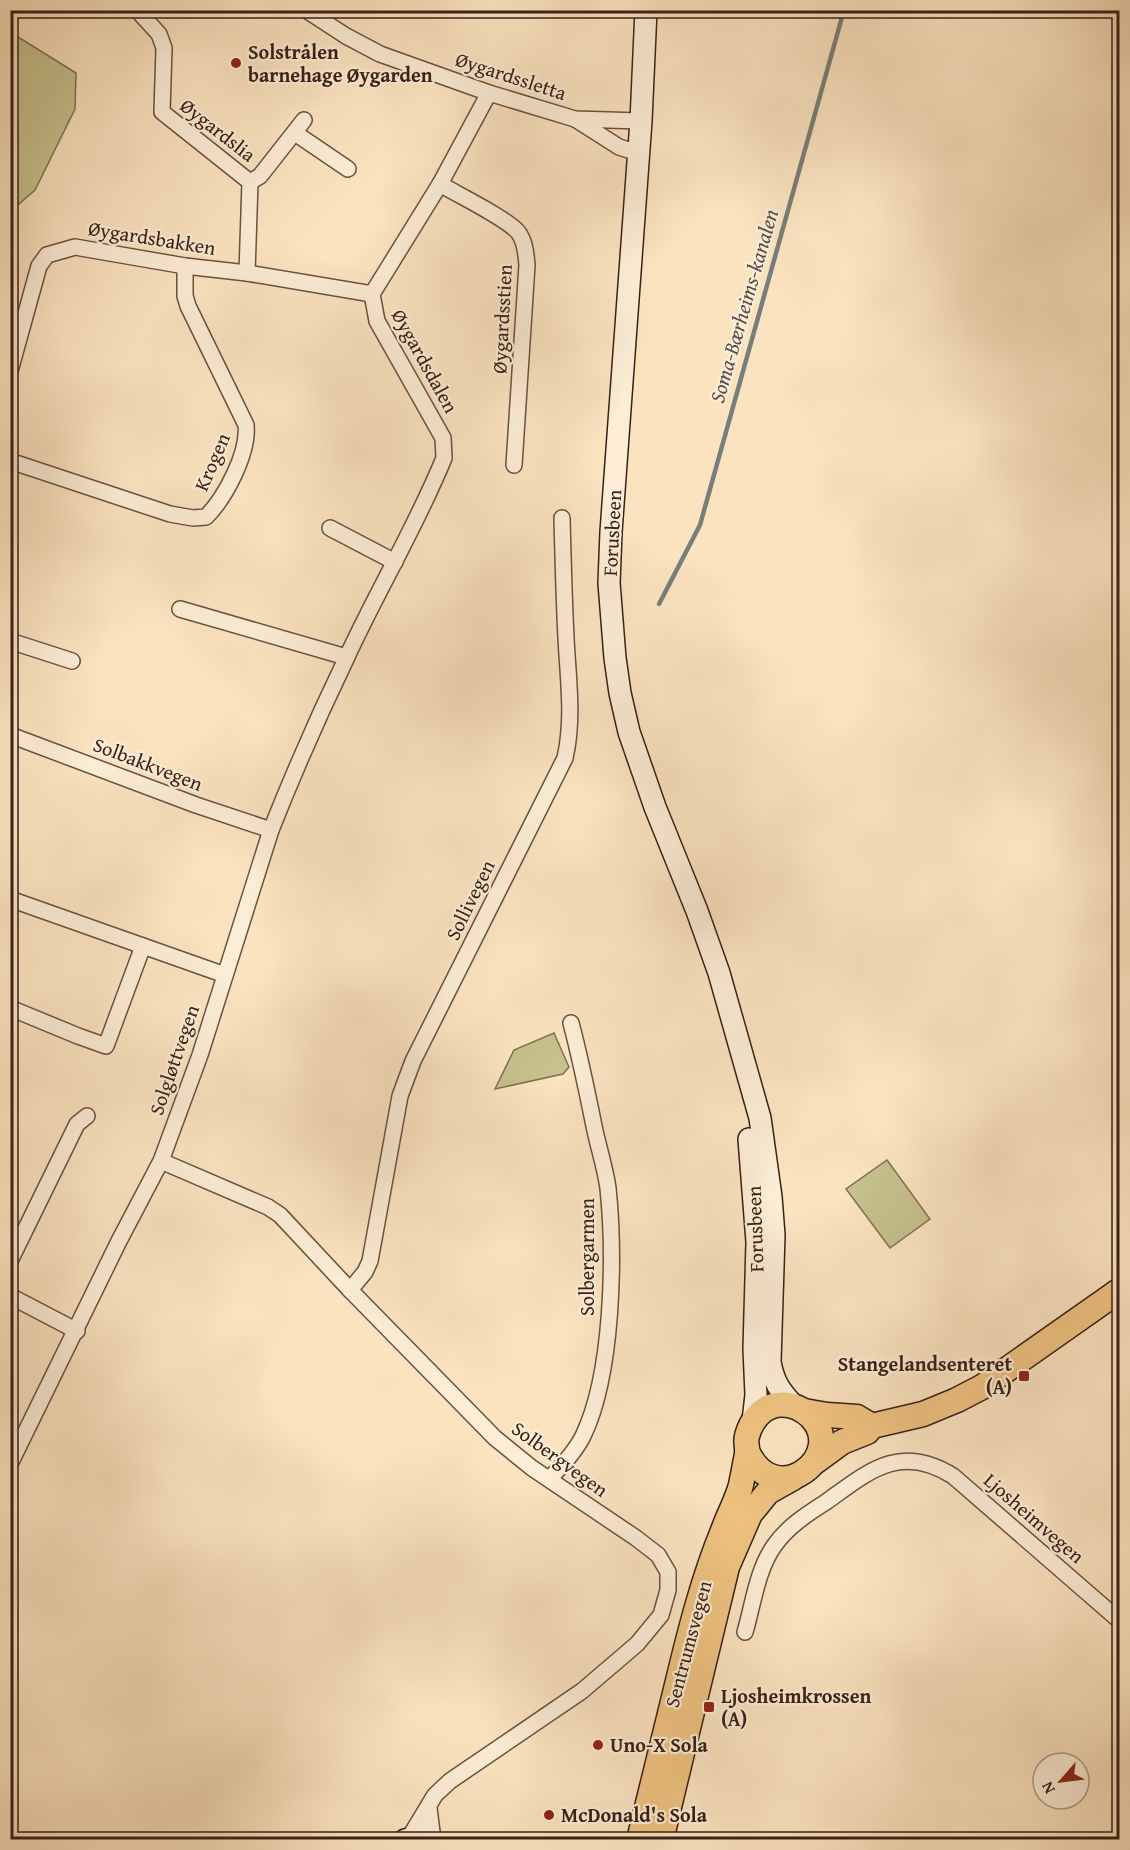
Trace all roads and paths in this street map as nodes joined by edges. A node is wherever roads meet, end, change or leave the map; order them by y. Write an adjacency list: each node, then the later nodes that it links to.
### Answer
1 (137, 10): 11 (street, Øygardslia)
2 (306, 10): 4 (street, Øygardssletta)
3 (646, 10): 7 (main road, Forusbeen)
4 (489, 93): 5 (street, Øygardssletta); 12 (street, Øygardsdalen)
5 (575, 119): 7 (street, Øygardssletta); 9 (street, Øygardssletta)
6 (304, 120): 8 (street, Øygardslia)
7 (641, 121): 9 (main road, Forusbeen)
8 (295, 133): 10 (street); 11 (street, Øygardslia)
9 (638, 153): 34 (main road, Forusbeen)
10 (348, 169)
11 (250, 182): 14 (street, Øygardslia)
12 (440, 184): 15 (street, Øygardsdalen); 18 (street, Øygardsstien)
13 (185, 266): 14 (street, Øygardsbakken); 16 (street, Øygardsbakken); 17 (street, Krogen)
14 (247, 273): 15 (street, Øygardsbakken)
15 (372, 294): 21 (street, Øygardsdalen)
16 (10, 370)
17 (10, 461)
18 (514, 465)
19 (562, 518): 38 (street, Sollivegen)
20 (330, 528): 21 (street)
21 (395, 562): 23 (street, Øygardsdalen)
22 (180, 609): 25 (street)
23 (357, 637): 25 (street, Solgløttvegen)
24 (10, 641): 26 (street)
25 (346, 657): 28 (street, Solgløttvegen)
26 (72, 661)
27 (10, 735): 28 (street, Solbakkvegen)
28 (271, 830): 31 (street, Solgløttvegen)
29 (10, 899): 30 (street)
30 (143, 946): 31 (street); 32 (street)
31 (225, 975): 36 (street, Solgløttvegen)
32 (10, 1008)
33 (571, 1023): 49 (street, Solbergarmen)
34 (736, 1037): 42 (main road, Forusbeen); 43 (main road, Forusbeen)
35 (87, 1116): 37 (street)
36 (161, 1161): 38 (street, Solbergvegen); 41 (street, Solgløttvegen)
37 (10, 1261)
38 (350, 1290): 49 (street, Solbergvegen)
39 (1119, 1290): 44 (main road)
40 (10, 1296): 41 (street)
41 (77, 1331): 47 (street, Solgløttvegen)
42 (798, 1408): 43 (main road); 44 (main road); 46 (main road)
43 (753, 1421): 45 (main road)
44 (872, 1426): 46 (main road)
45 (747, 1451): 48 (main road); 55 (main road, Sentrumsvegen)
46 (816, 1461): 48 (main road)
47 (10, 1464)
48 (793, 1478): 56 (main road, Sentrumsvegen)
49 (549, 1479): 52 (street, Solbergvegen)
50 (1119, 1621): 51 (street, Ljosheimvegen)
51 (745, 1632)
52 (429, 1808): 53 (street, Solbergvegen); 54 (street)
53 (413, 1839)
54 (433, 1839)
55 (639, 1839)
56 (661, 1839)

